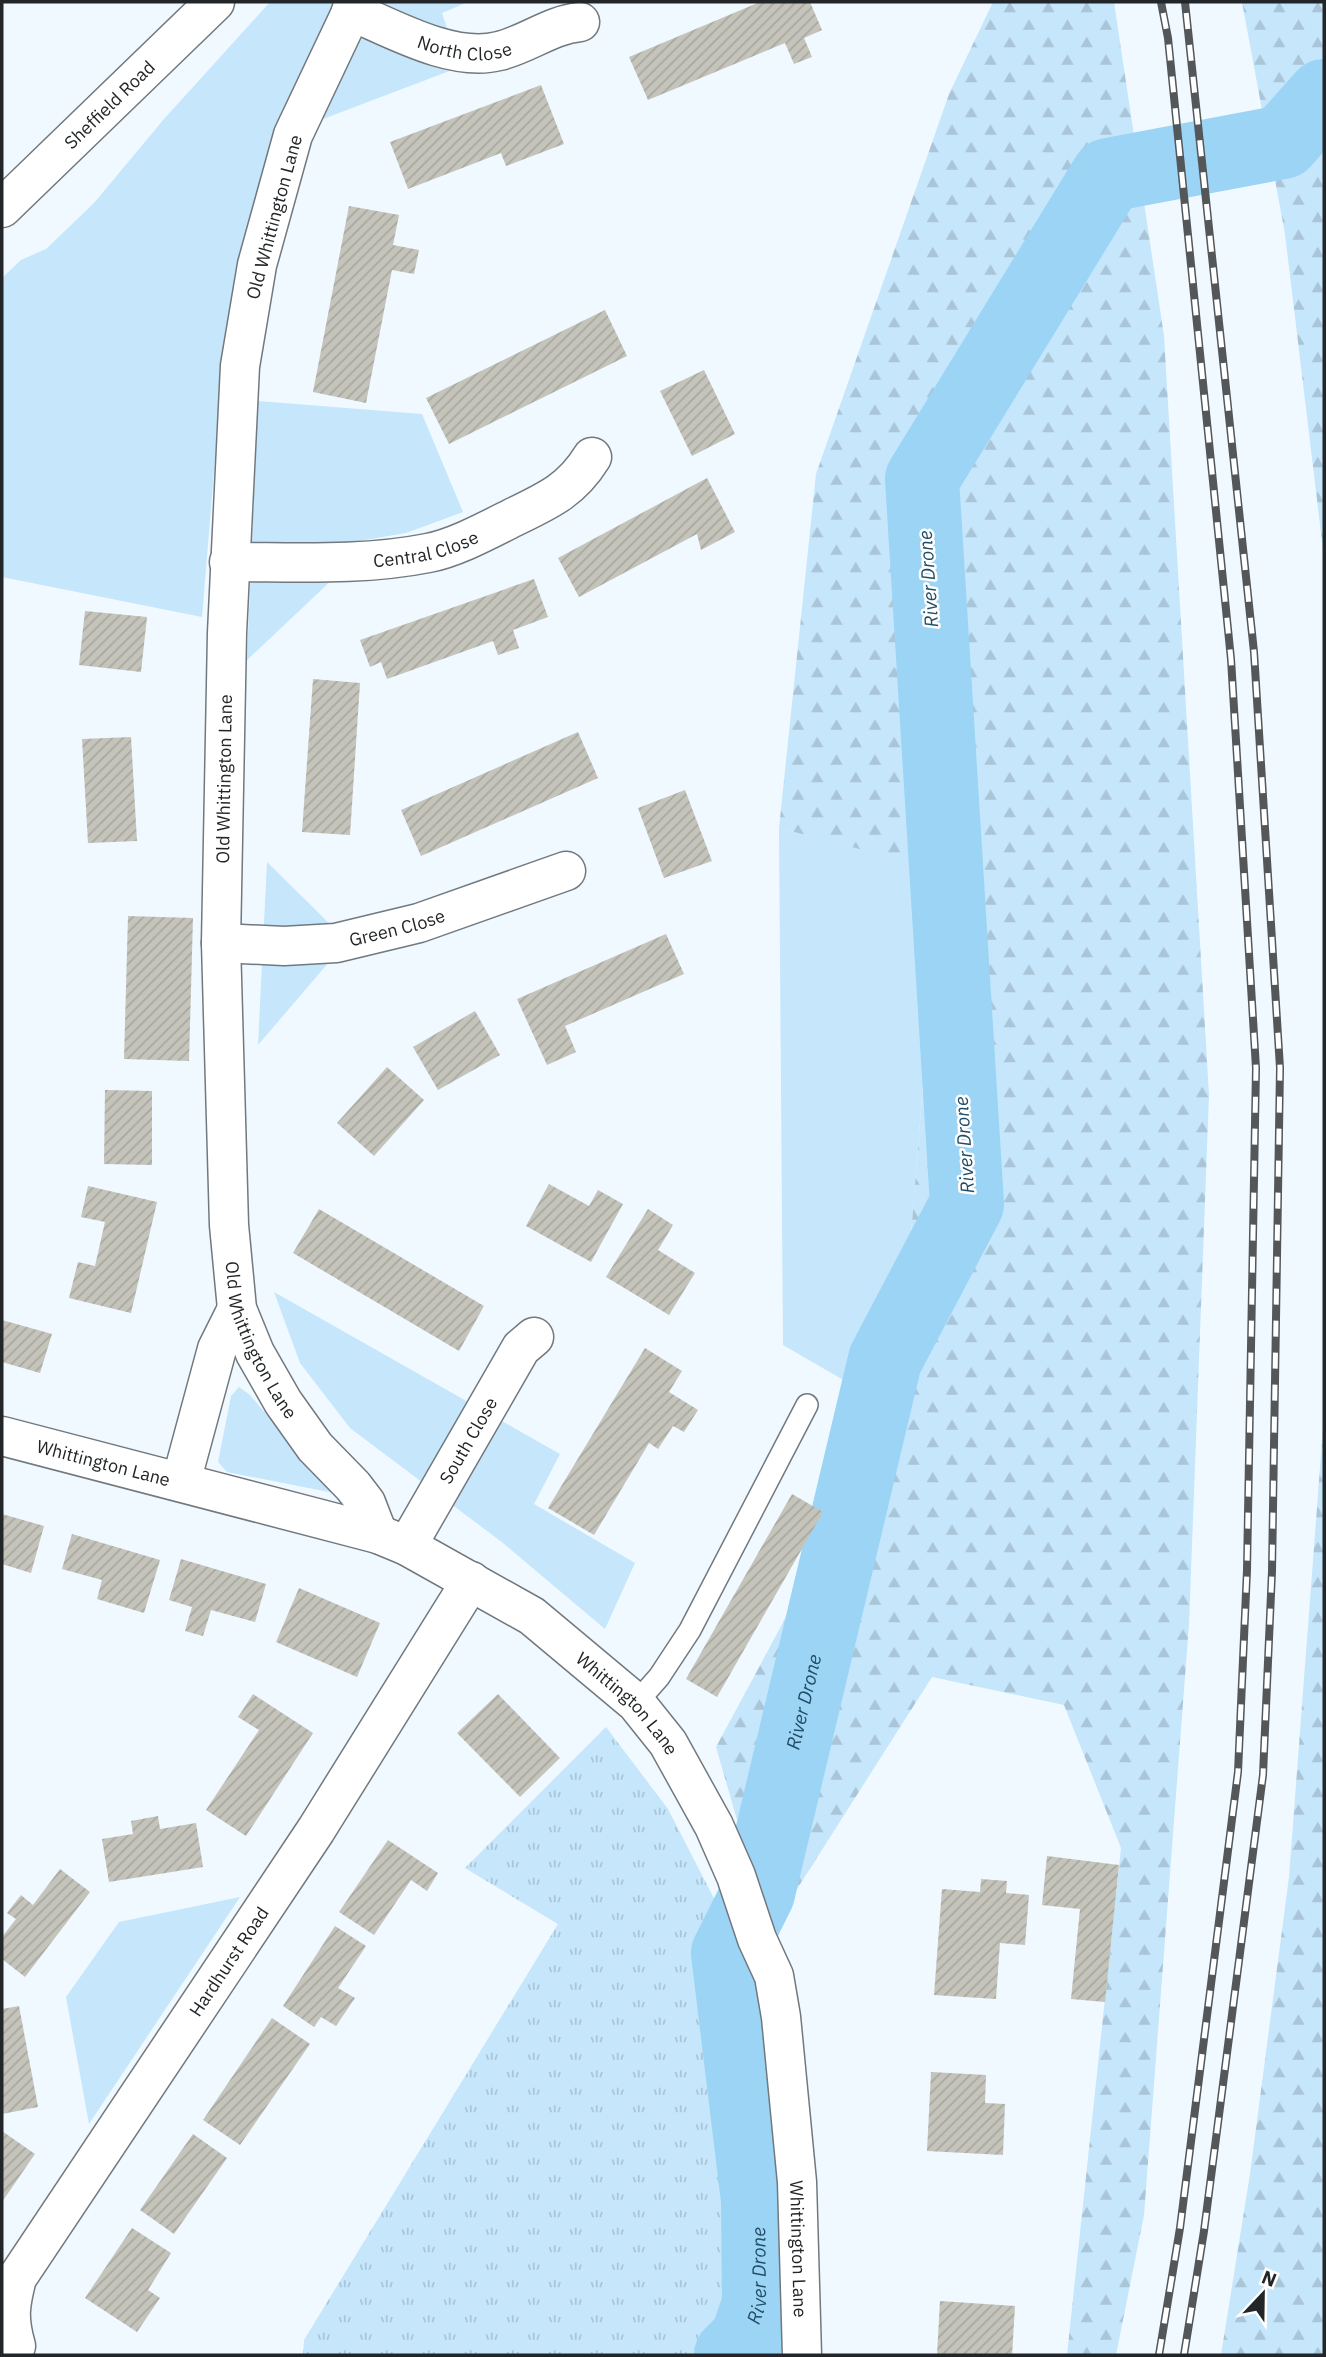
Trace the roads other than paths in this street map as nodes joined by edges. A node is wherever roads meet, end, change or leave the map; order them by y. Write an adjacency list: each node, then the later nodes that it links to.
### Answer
1 (215, 2): 4 (street, Sheffield Road)
2 (354, 7): 3 (street, North Close); 6 (street, Old Whittington Lane)
3 (580, 22)
4 (2, 208)
5 (592, 457): 6 (street, Central Close)
6 (229, 562): 8 (street, Old Whittington Lane)
7 (566, 871): 8 (street, Green Close)
8 (221, 943): 9 (street, Old Whittington Lane)
9 (237, 1309): 13 (street); 14 (street, Old Whittington Lane)
10 (534, 1337): 14 (street, South Close)
11 (807, 1405): 16 (lane)
12 (2, 1436): 13 (street, Whittington Lane)
13 (181, 1482): 14 (street, Whittington Lane)
14 (392, 1540): 15 (street, Whittington Lane)
15 (471, 1581): 16 (street, Whittington Lane); 17 (street, Hardhurst Road)
16 (636, 1703): 18 (street, Whittington Lane)
17 (16, 2346)
18 (802, 2355)

